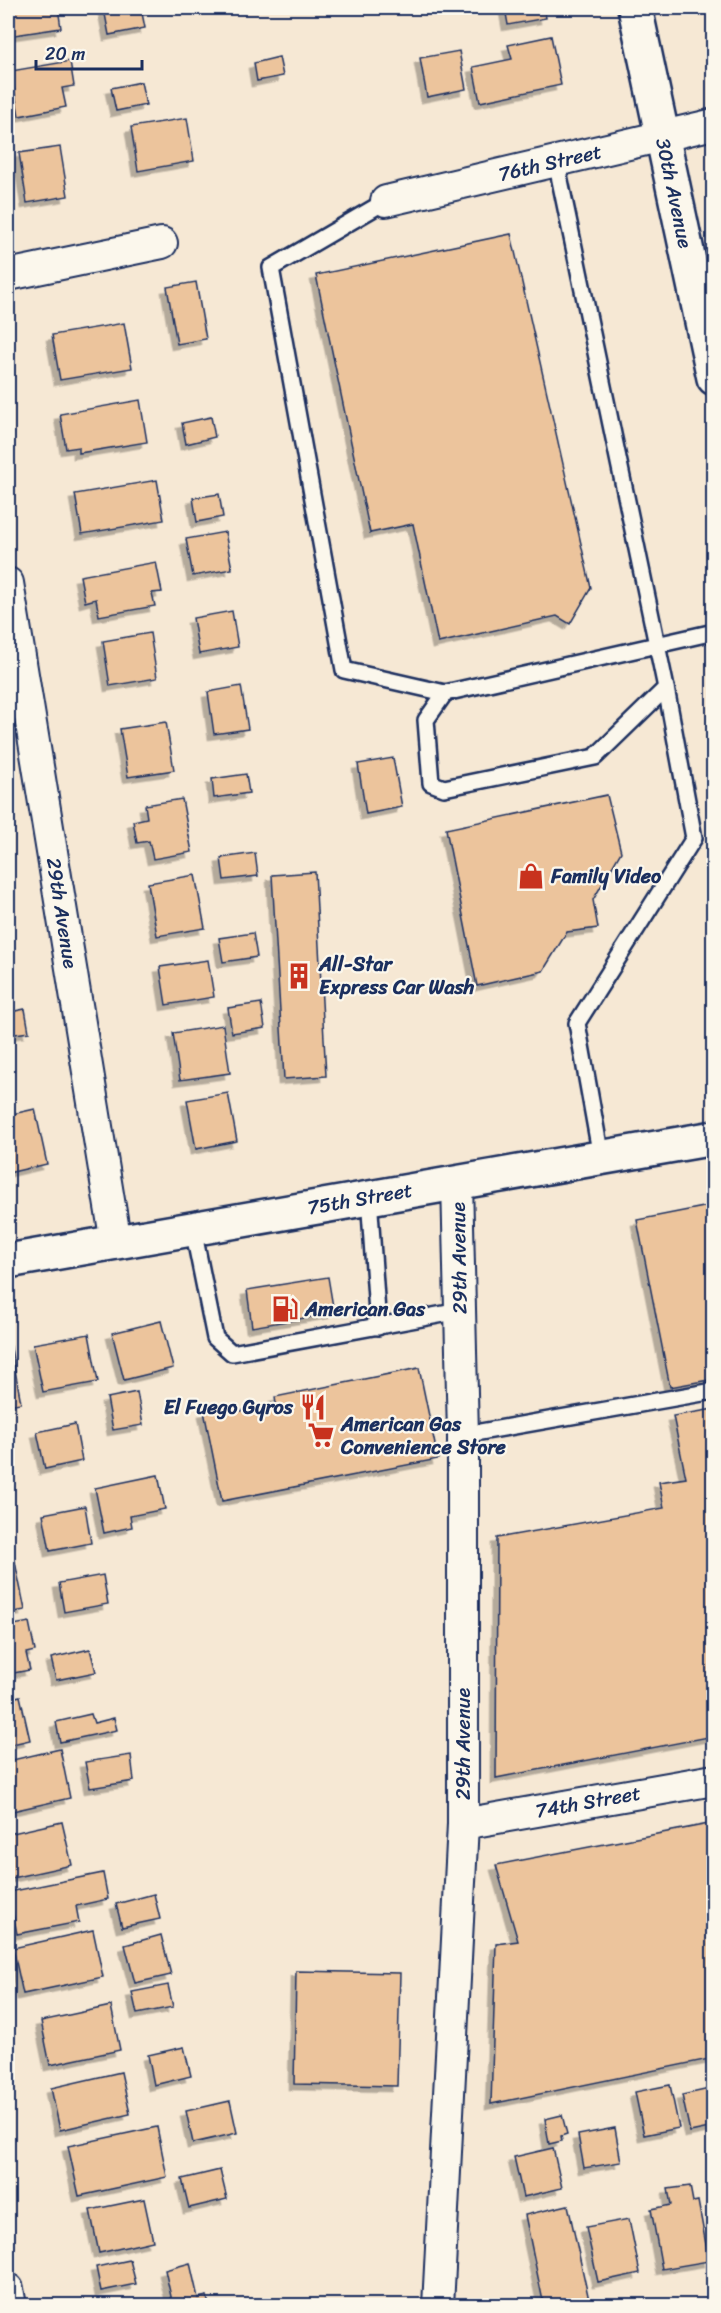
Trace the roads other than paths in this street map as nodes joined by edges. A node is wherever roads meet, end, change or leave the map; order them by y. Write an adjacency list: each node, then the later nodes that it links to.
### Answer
1 (635, 8): 3 (street, 30th Avenue)
2 (714, 124): 3 (street, 76th Street)
3 (663, 136): 4 (street, 76th Street); 8 (street, 30th Avenue)
4 (556, 161): 5 (street, 76th Street); 11 (lane)
5 (386, 201): 13 (lane)
6 (162, 243): 7 (street)
7 (8, 275)
8 (714, 378)
9 (8, 583): 19 (street, 29th Avenue)
10 (714, 632): 11 (lane)
11 (657, 643): 12 (lane); 13 (lane)
12 (666, 688): 13 (lane); 15 (lane)
13 (445, 693)
14 (714, 1138): 15 (street, 75th Street)
15 (601, 1157): 16 (street, 75th Street)
16 (457, 1182): 17 (street, 75th Street); 21 (street, 29th Avenue)
17 (369, 1197): 18 (street, 75th Street); 22 (lane)
18 (193, 1229): 19 (street, 75th Street); 22 (lane)
19 (116, 1242): 20 (street, 75th Street)
20 (8, 1261)
21 (460, 1311): 22 (lane); 24 (street, 29th Avenue)
22 (378, 1326)
23 (714, 1390): 24 (lane)
24 (463, 1435): 26 (street, 29th Avenue)
25 (714, 1780): 26 (street, 74th Street)
26 (462, 1824): 29 (street, 29th Avenue)
27 (8, 2289): 28 (street)
28 (11, 2306)
29 (438, 2306)

